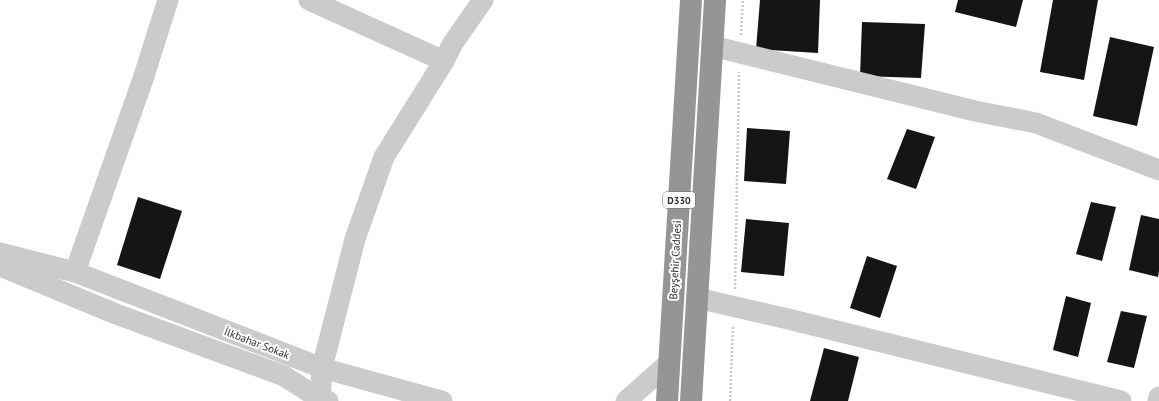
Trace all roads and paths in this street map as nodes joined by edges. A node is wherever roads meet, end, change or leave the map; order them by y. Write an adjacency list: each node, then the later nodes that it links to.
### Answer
1 (168, 0): 13 (street)
2 (309, 0): 9 (street)
3 (482, 0): 9 (street)
4 (691, 0): 16 (highway, Beyşehir Caddesi / D330)
5 (715, 0): 7 (highway, D330)
6 (743, 0): 8 (path)
7 (712, 46): 8 (street); 14 (highway, D330)
8 (740, 53): 10 (street); 15 (path)
9 (444, 61): 17 (street)
10 (1159, 170)
11 (0, 254): 13 (street, İlkbahar Sokak)
12 (0, 266): 19 (street, İlkbahar Sokak)
13 (75, 272): 17 (street, İlkbahar Sokak)
14 (697, 298): 15 (street); 23 (highway, D330)
15 (734, 307): 24 (path); 25 (street)
16 (669, 363): 21 (street); 22 (highway, Beyşehir Caddesi / D330)
17 (322, 368): 19 (street); 20 (street, İlkbahar Sokak)
18 (1159, 397): 26 (street)
19 (323, 400)
20 (442, 401)
21 (626, 401)
22 (666, 401)
23 (691, 401)
24 (730, 401)
25 (1121, 401)
26 (1158, 401)

